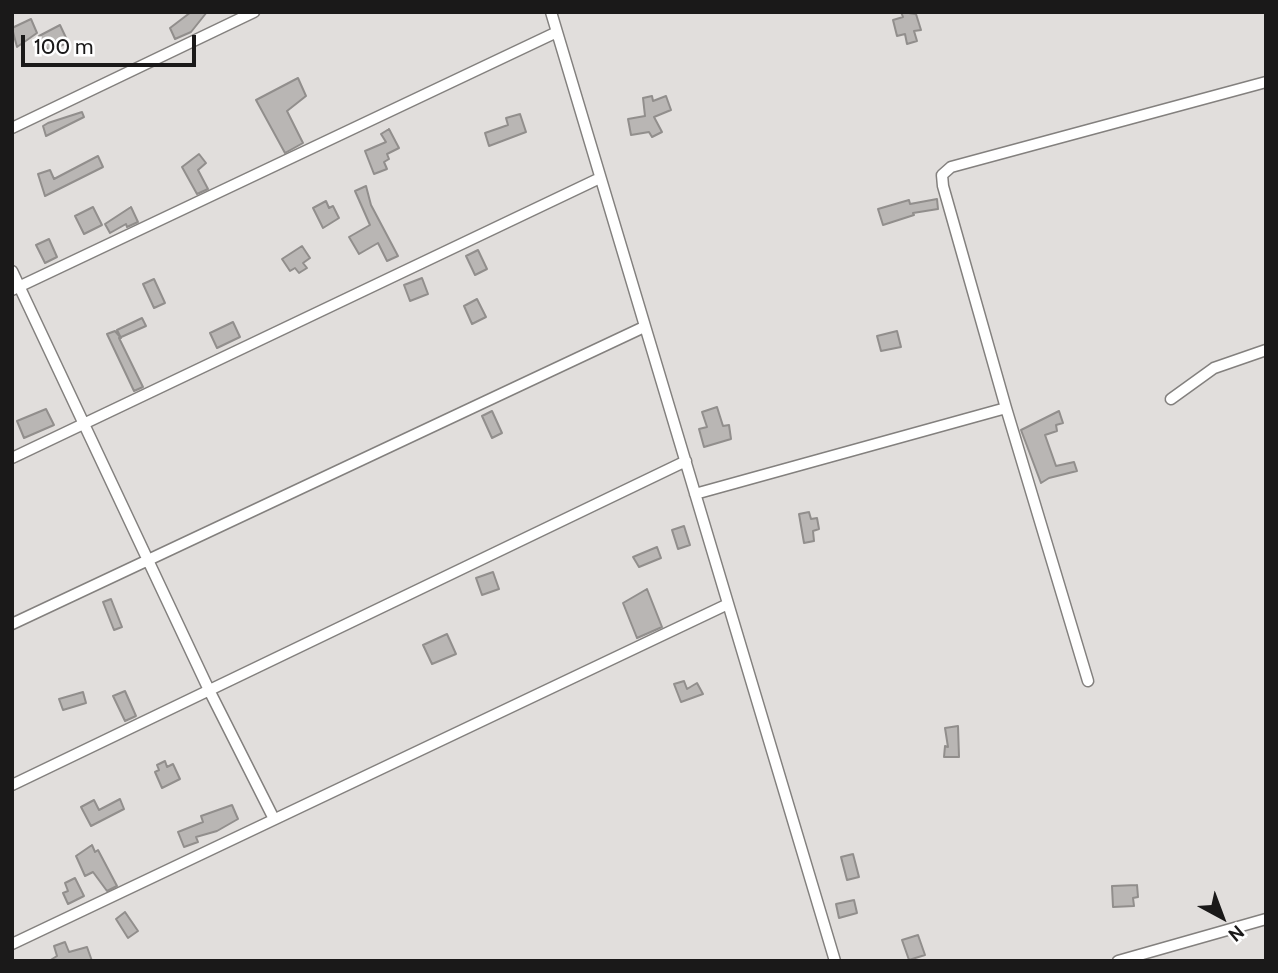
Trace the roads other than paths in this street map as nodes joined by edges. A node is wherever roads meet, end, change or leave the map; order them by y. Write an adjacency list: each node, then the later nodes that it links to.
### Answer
1 (254, 12): 5 (street)
2 (551, 12): 3 (street)
3 (557, 32): 6 (street); 8 (street)
4 (1266, 82): 12 (street)
5 (12, 128)
6 (600, 178): 9 (street); 13 (street)
7 (12, 271): 8 (street)
8 (16, 288): 13 (street)
9 (643, 327): 15 (street); 17 (street)
10 (1266, 350): 11 (street)
11 (1171, 399)
12 (1006, 408): 16 (street); 20 (street)
13 (83, 426): 14 (street); 17 (street)
14 (12, 458)
15 (686, 461): 16 (street); 21 (street)
16 (695, 494): 18 (street)
17 (149, 562): 19 (street); 21 (street)
18 (728, 604): 23 (street); 26 (street)
19 (12, 624)
20 (1088, 681)
21 (209, 691): 22 (street); 23 (street)
22 (12, 785)
23 (274, 819): 25 (street)
24 (1266, 919): 27 (street)
25 (12, 944)
26 (835, 961)
27 (1118, 961)

